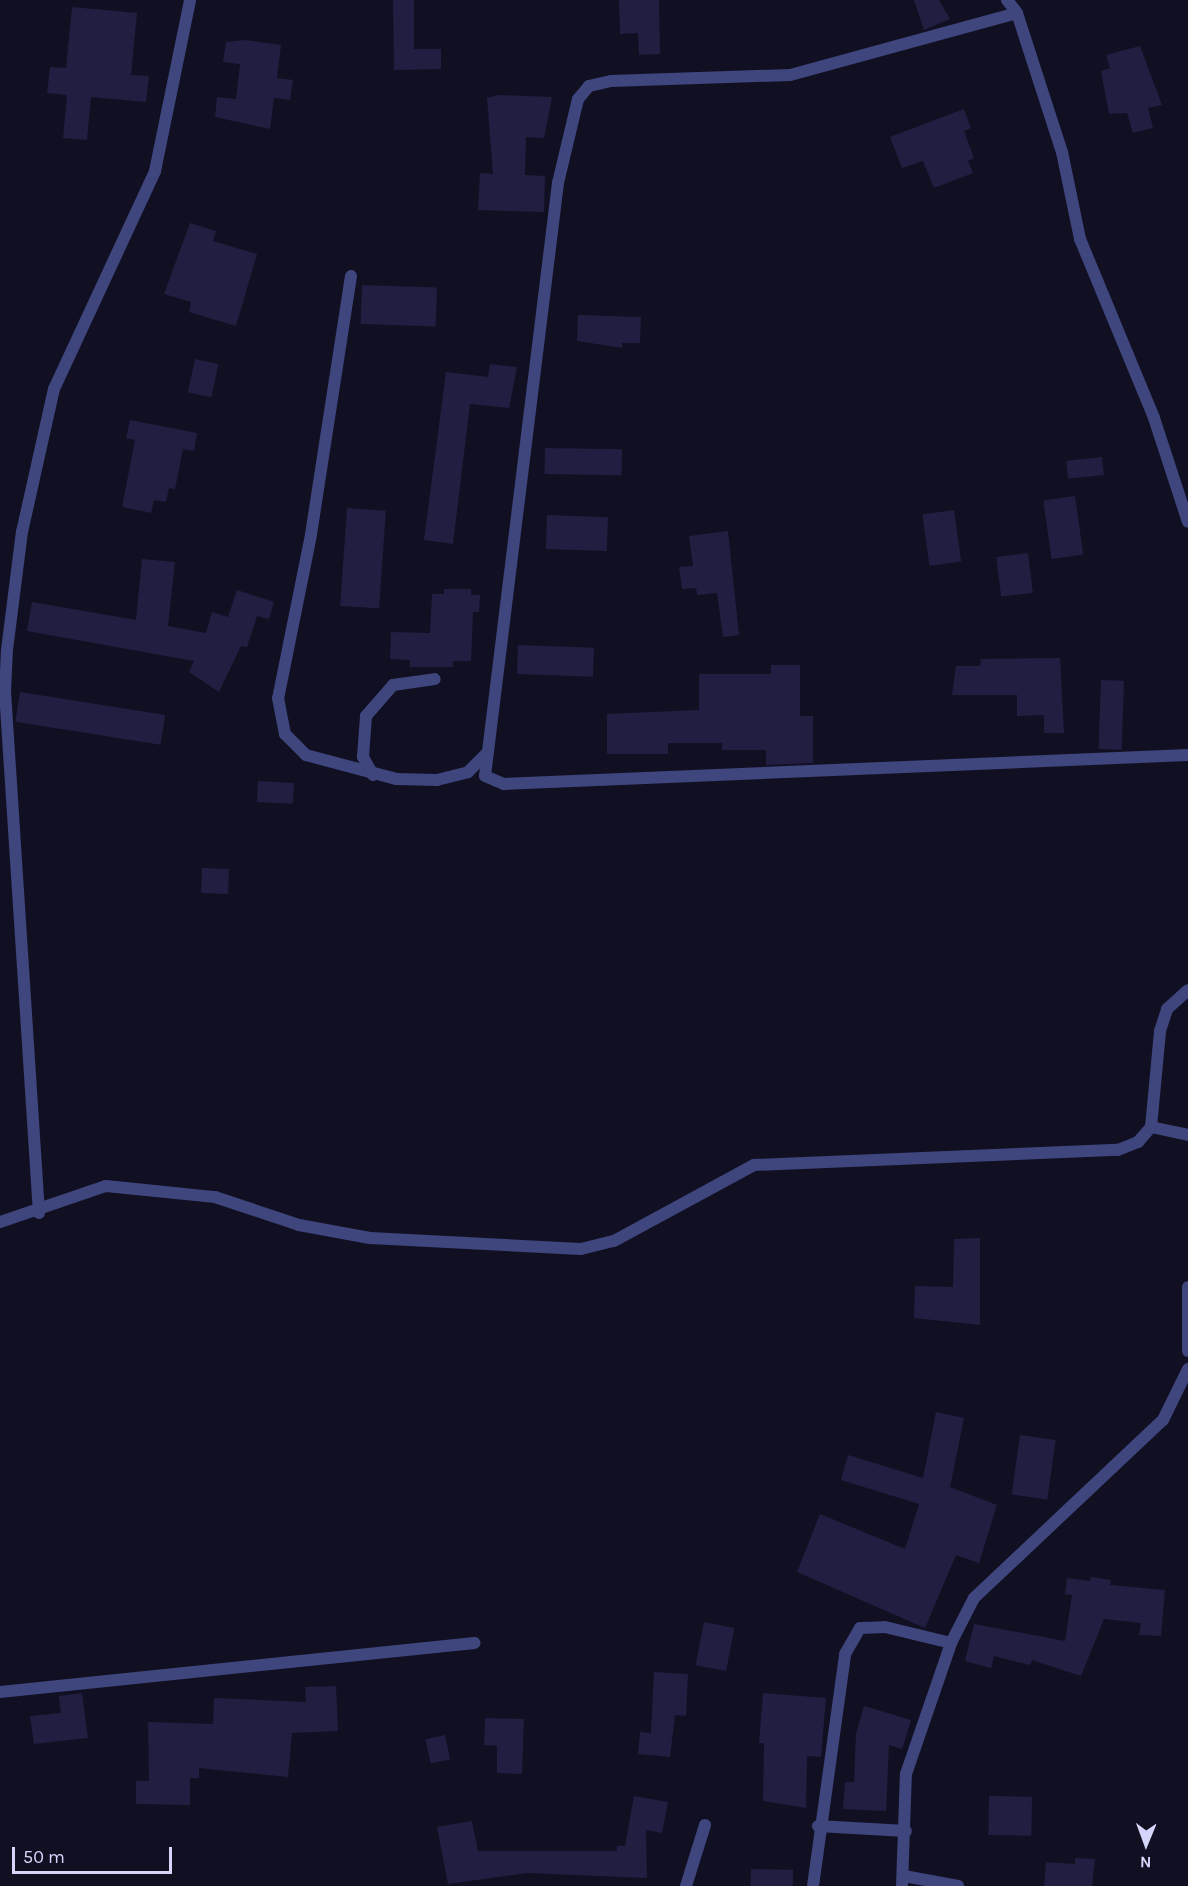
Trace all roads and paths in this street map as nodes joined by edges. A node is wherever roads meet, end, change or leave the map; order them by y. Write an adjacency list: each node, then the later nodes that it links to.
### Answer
1 (190, 0): 13 (street)
2 (1007, 0): 3 (street)
3 (1017, 13): 5 (street); 7 (street)
4 (351, 276): 9 (street)
5 (1188, 522)
6 (435, 679): 9 (street)
7 (487, 753): 8 (street); 9 (street)
8 (1188, 755)
9 (373, 775)
10 (1188, 990): 11 (street)
11 (1151, 1127): 12 (street); 13 (street)
12 (1188, 1135)
13 (39, 1213): 14 (street)
14 (0, 1222)
15 (1188, 1287): 16 (street)
16 (1188, 1351)
17 (1188, 1369): 19 (street)
18 (474, 1642): 20 (street)
19 (951, 1643): 22 (street); 23 (street)
20 (0, 1692)
21 (705, 1825): 25 (street)
22 (818, 1826): 23 (street); 26 (street)
23 (906, 1831): 24 (street)
24 (903, 1881): 27 (street)
25 (686, 1886)
26 (813, 1886)
27 (958, 1886)

